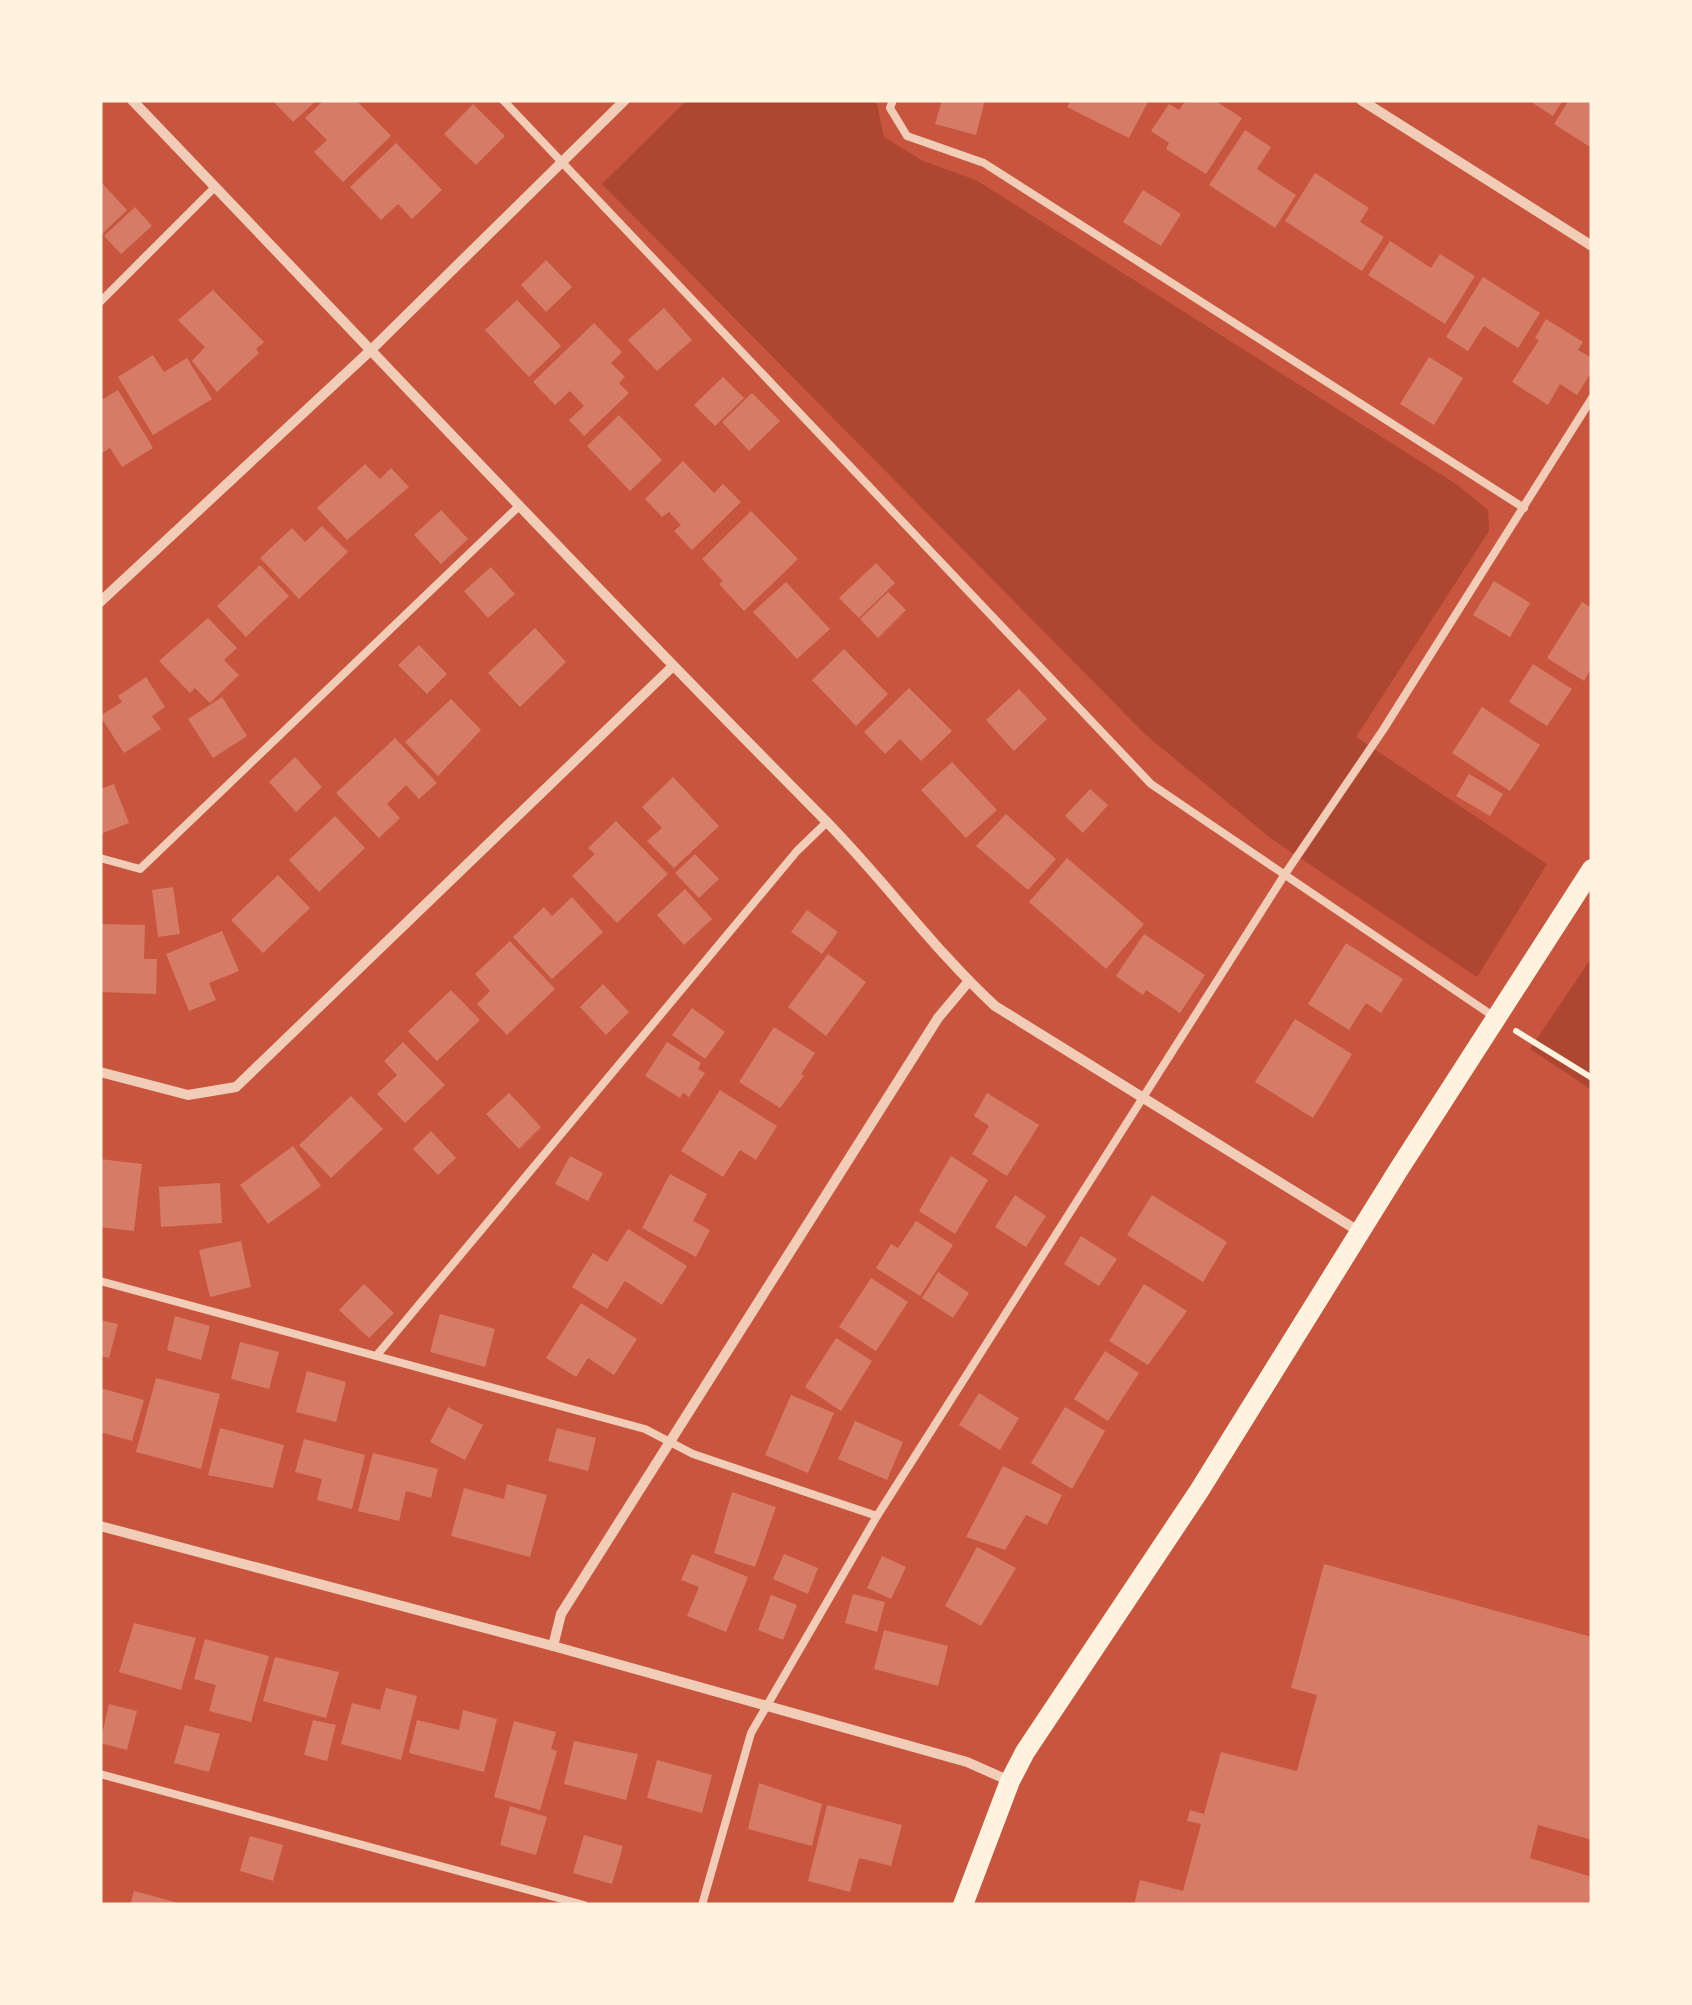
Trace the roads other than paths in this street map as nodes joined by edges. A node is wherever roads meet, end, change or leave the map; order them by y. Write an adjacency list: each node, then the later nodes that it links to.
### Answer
1 (132, 100): 7 (street)
2 (502, 100): 6 (lane)
3 (625, 100): 6 (street)
4 (893, 100): 13 (lane)
5 (1361, 100): 8 (street)
6 (561, 162): 10 (street); 19 (lane)
7 (215, 186): 9 (lane); 10 (street)
8 (1592, 246)
9 (100, 302)
10 (370, 350): 12 (street); 14 (street)
11 (1592, 398): 13 (lane)
12 (518, 507): 15 (street); 17 (lane)
13 (1524, 508): 19 (lane)
14 (100, 602)
15 (672, 667): 16 (street); 22 (street)
16 (827, 822): 20 (street); 26 (lane)
17 (100, 858)
18 (1592, 869): 21 (main road)
19 (1285, 874): 21 (lane); 23 (lane)
20 (969, 982): 23 (street); 27 (street)
21 (1496, 1018): 24 (main road)
22 (100, 1072)
23 (1143, 1100): 24 (street); 28 (lane)
24 (1360, 1233): 33 (main road)
25 (100, 1281): 26 (lane)
26 (377, 1355): 27 (lane)
27 (670, 1444): 28 (lane); 30 (street)
28 (877, 1516): 31 (lane)
29 (100, 1526): 30 (street)
30 (553, 1646): 31 (street)
31 (767, 1706): 33 (street); 35 (lane)
32 (100, 1774): 34 (lane)
33 (1010, 1781): 36 (main road)
34 (584, 1905)
35 (702, 1905)
36 (963, 1905)

